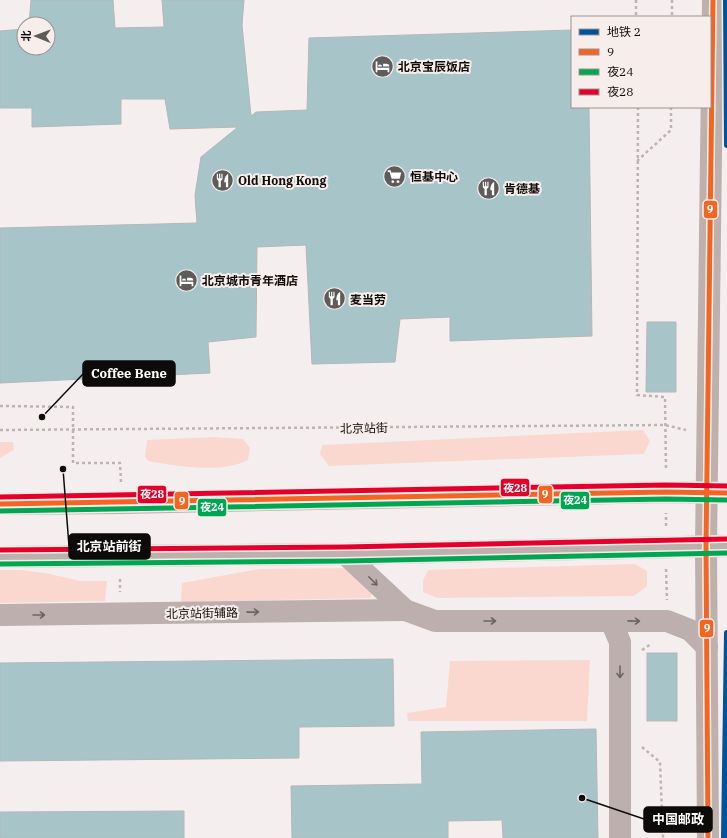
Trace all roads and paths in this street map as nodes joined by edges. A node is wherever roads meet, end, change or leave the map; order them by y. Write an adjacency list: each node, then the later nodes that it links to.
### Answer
1 (636, 0): 4 (path)
2 (672, 0): 5 (path)
3 (713, 0): 11 (main road)
4 (636, 16)
5 (672, 16)
6 (638, 108): 8 (path)
7 (671, 108): 9 (path)
8 (637, 134)
9 (637, 160)
10 (0, 430): 11 (path, 北京站街)
11 (708, 435): 12 (main road)
12 (717, 493): 13 (main road); 14 (main road)
13 (0, 504)
14 (717, 546): 15 (main road); 20 (main road)
15 (345, 554): 16 (main road); 17 (lane, one-way to 17)
16 (0, 557)
17 (405, 610): 18 (lane, 北京站街辅路, one-way to 17); 19 (lane, one-way to 19)
18 (0, 615)
19 (611, 621): 20 (lane, one-way to 20); 22 (lane, one-way to 22)
20 (707, 647): 24 (main road)
21 (662, 823): 23 (path)
22 (620, 838)
23 (663, 838)
24 (708, 838)

